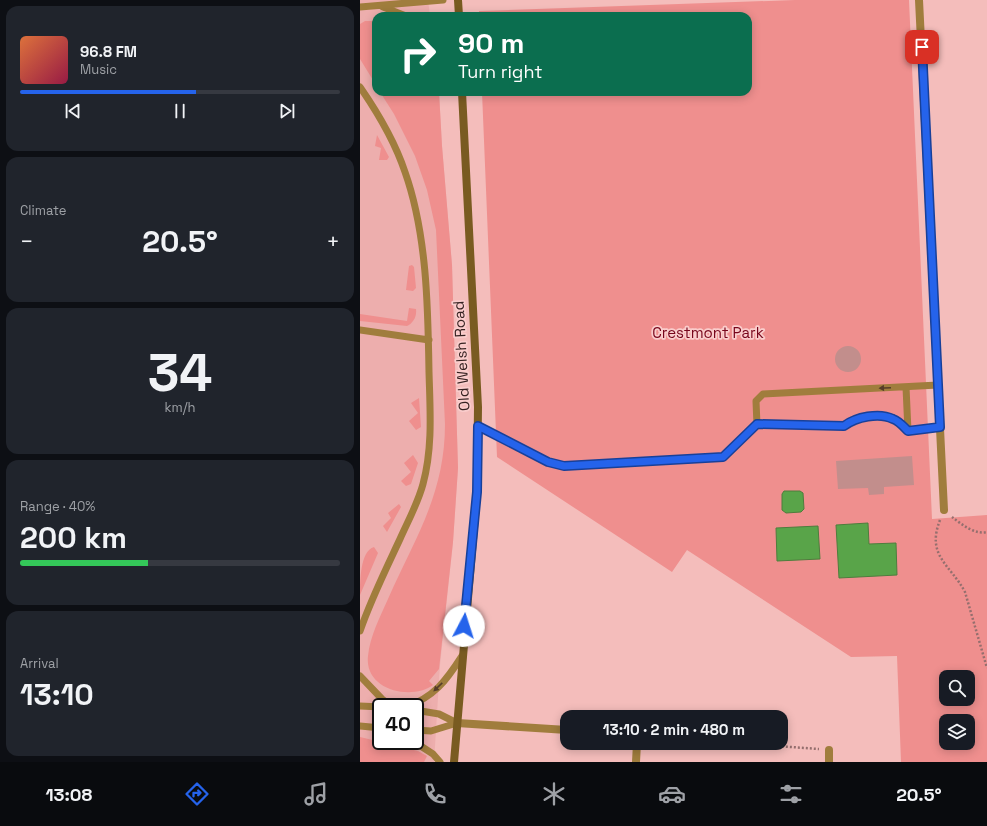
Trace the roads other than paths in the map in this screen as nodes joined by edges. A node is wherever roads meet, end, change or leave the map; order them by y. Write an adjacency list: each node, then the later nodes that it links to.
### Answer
1 (443, 0): 4 (lane)
2 (458, 0): 7 (street)
3 (920, 0): 12 (street)
4 (381, 6): 5 (lane); 6 (lane)
5 (360, 7)
6 (396, 12)
7 (459, 12)
8 (360, 87): 11 (lane)
9 (462, 96): 15 (street, Old Welsh Road)
10 (360, 330): 11 (lane)
11 (429, 340): 19 (lane)
12 (938, 386): 13 (lane); 16 (street)
13 (906, 387): 14 (lane, one-way to 14); 17 (lane)
14 (757, 424): 15 (lane); 17 (lane)
15 (478, 426): 20 (street, Old Welsh Road)
16 (940, 427): 17 (lane); 18 (street)
17 (908, 431)
18 (944, 510)
19 (360, 631)
20 (462, 656): 23 (lane, one-way to 23); 27 (street, Old Welsh Road)
21 (360, 676): 22 (lane)
22 (381, 698)
23 (424, 699)
24 (360, 706): 25 (lane)
25 (372, 707)
26 (424, 712): 27 (lane)
27 (457, 723): 30 (street); 31 (lane); 36 (street, Old Welsh Road)
28 (360, 726): 29 (lane)
29 (372, 727)
30 (560, 730)
31 (424, 731)
32 (424, 749): 35 (lane)
33 (636, 750): 37 (street)
34 (829, 750): 38 (street)
35 (440, 762)
36 (454, 762)
37 (636, 762)
38 (829, 762)

